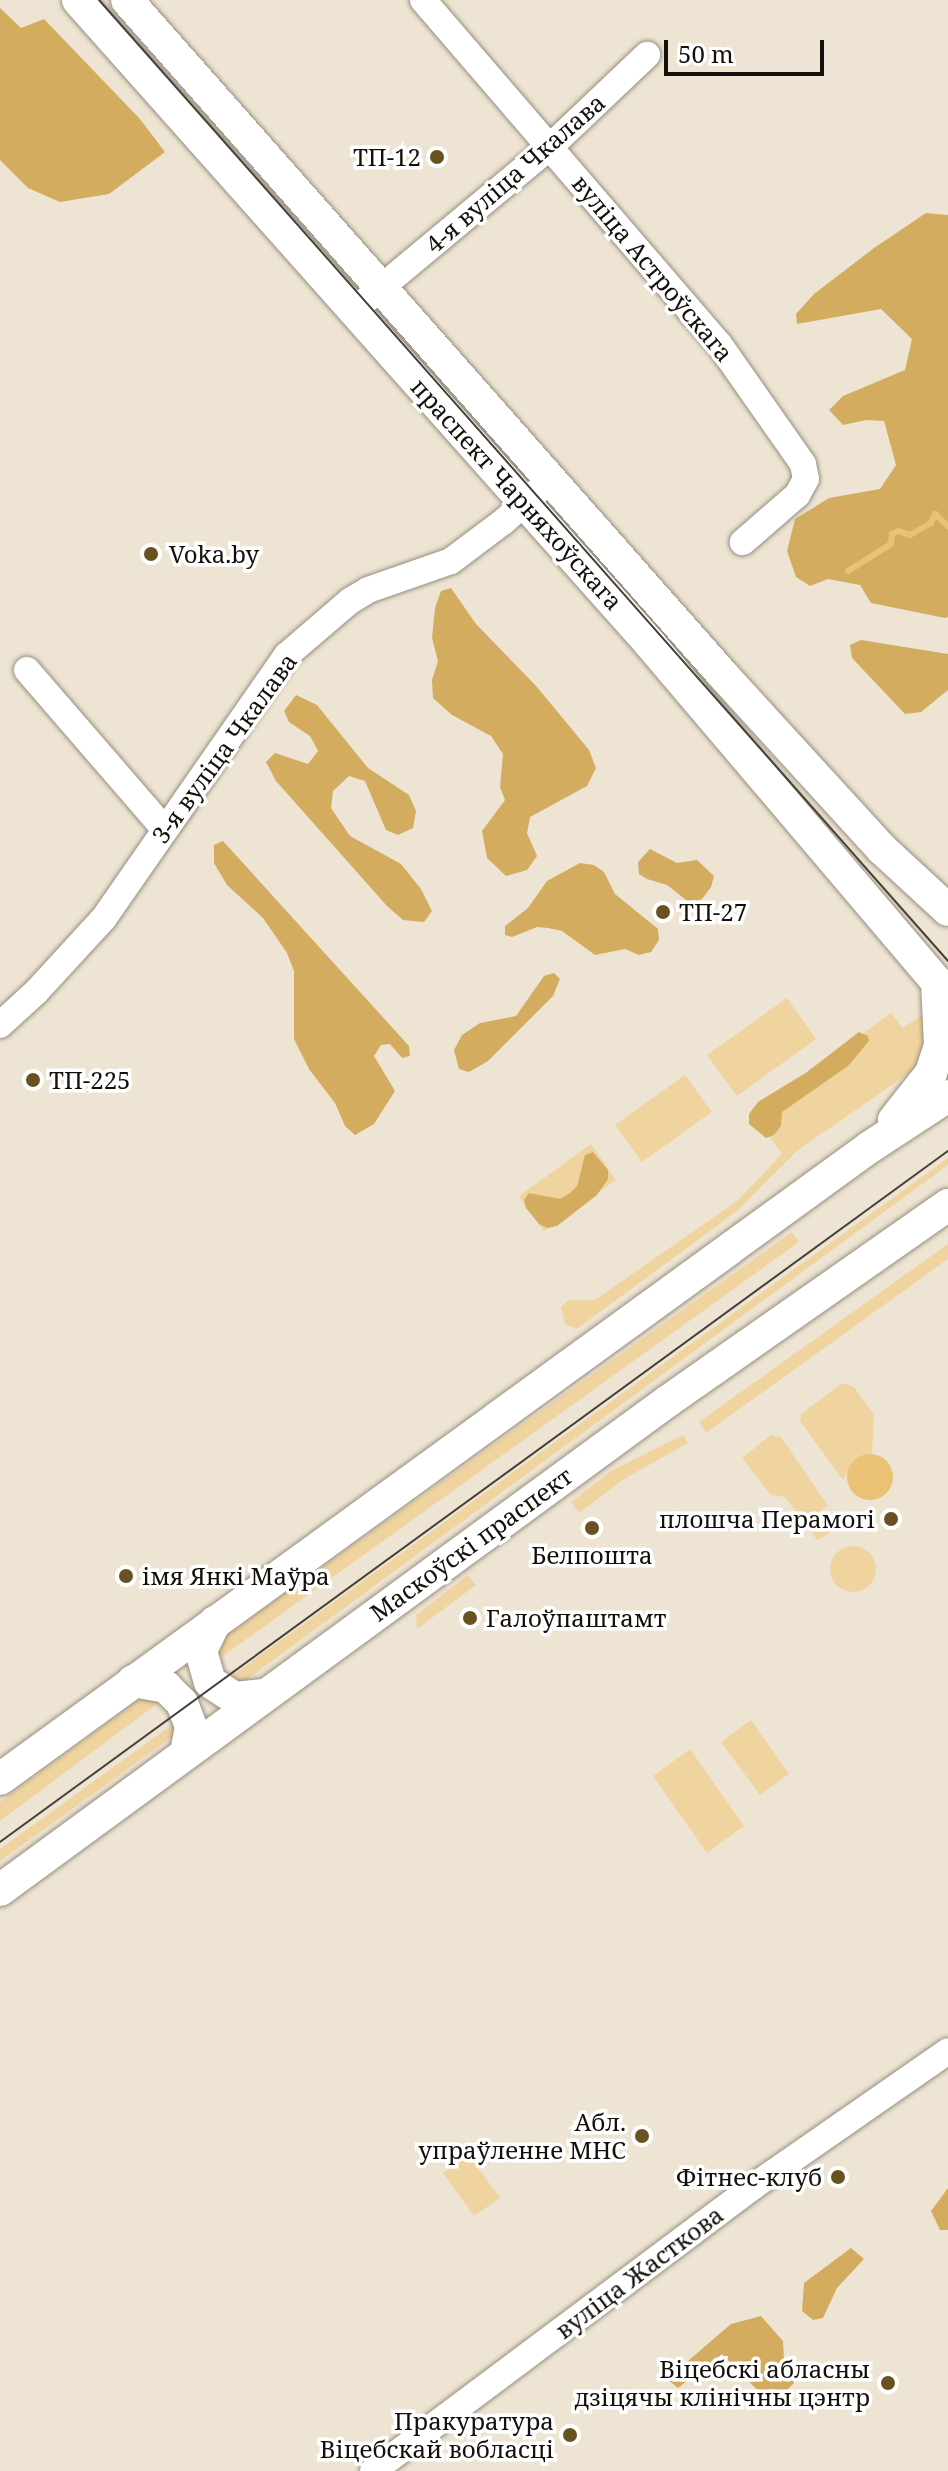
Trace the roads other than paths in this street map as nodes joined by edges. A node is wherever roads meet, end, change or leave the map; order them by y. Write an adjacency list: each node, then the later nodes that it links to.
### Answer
1 (78, 0): 7 (main road, праспект Чарняхоўскага)
2 (127, 0): 6 (main road, праспект Чарняхоўскага)
3 (423, 0): 5 (street, вуліца Астроўскага)
4 (647, 55): 5 (street, 4-я вуліца Чкалава)
5 (550, 147): 6 (street, 4-я вуліца Чкалава); 10 (street, вуліца Астроўскага)
6 (380, 288): 7 (street, 4-я вуліца Чкалава); 8 (main road, праспект Чарняхоўскага)
7 (353, 311): 9 (main road, праспект Чарняхоўскага)
8 (550, 480): 9 (street, 3-я вуліца Чкалава); 13 (main road, праспект Чарняхоўскага)
9 (525, 502): 12 (street, 3-я вуліца Чкалава); 14 (main road, праспект Чарняхоўскага)
10 (743, 542)
11 (27, 670): 12 (street)
12 (165, 830): 15 (street, 3-я вуліца Чкалава)
13 (948, 910)
14 (943, 988): 17 (main road)
15 (0, 1025)
16 (948, 1096): 17 (main road)
17 (870, 1147): 19 (main road)
18 (948, 1205): 21 (main road, Маскоўскі праспект)
19 (215, 1622): 20 (main road); 21 (main road)
20 (133, 1681): 22 (main road); 23 (main road)
21 (264, 1695): 22 (main road, Маскоўскі праспект)
22 (186, 1753): 24 (main road, Маскоўскі праспект)
23 (0, 1779)
24 (0, 1890)
25 (948, 2051): 26 (street, вуліца Жасткова)
26 (373, 2471)

